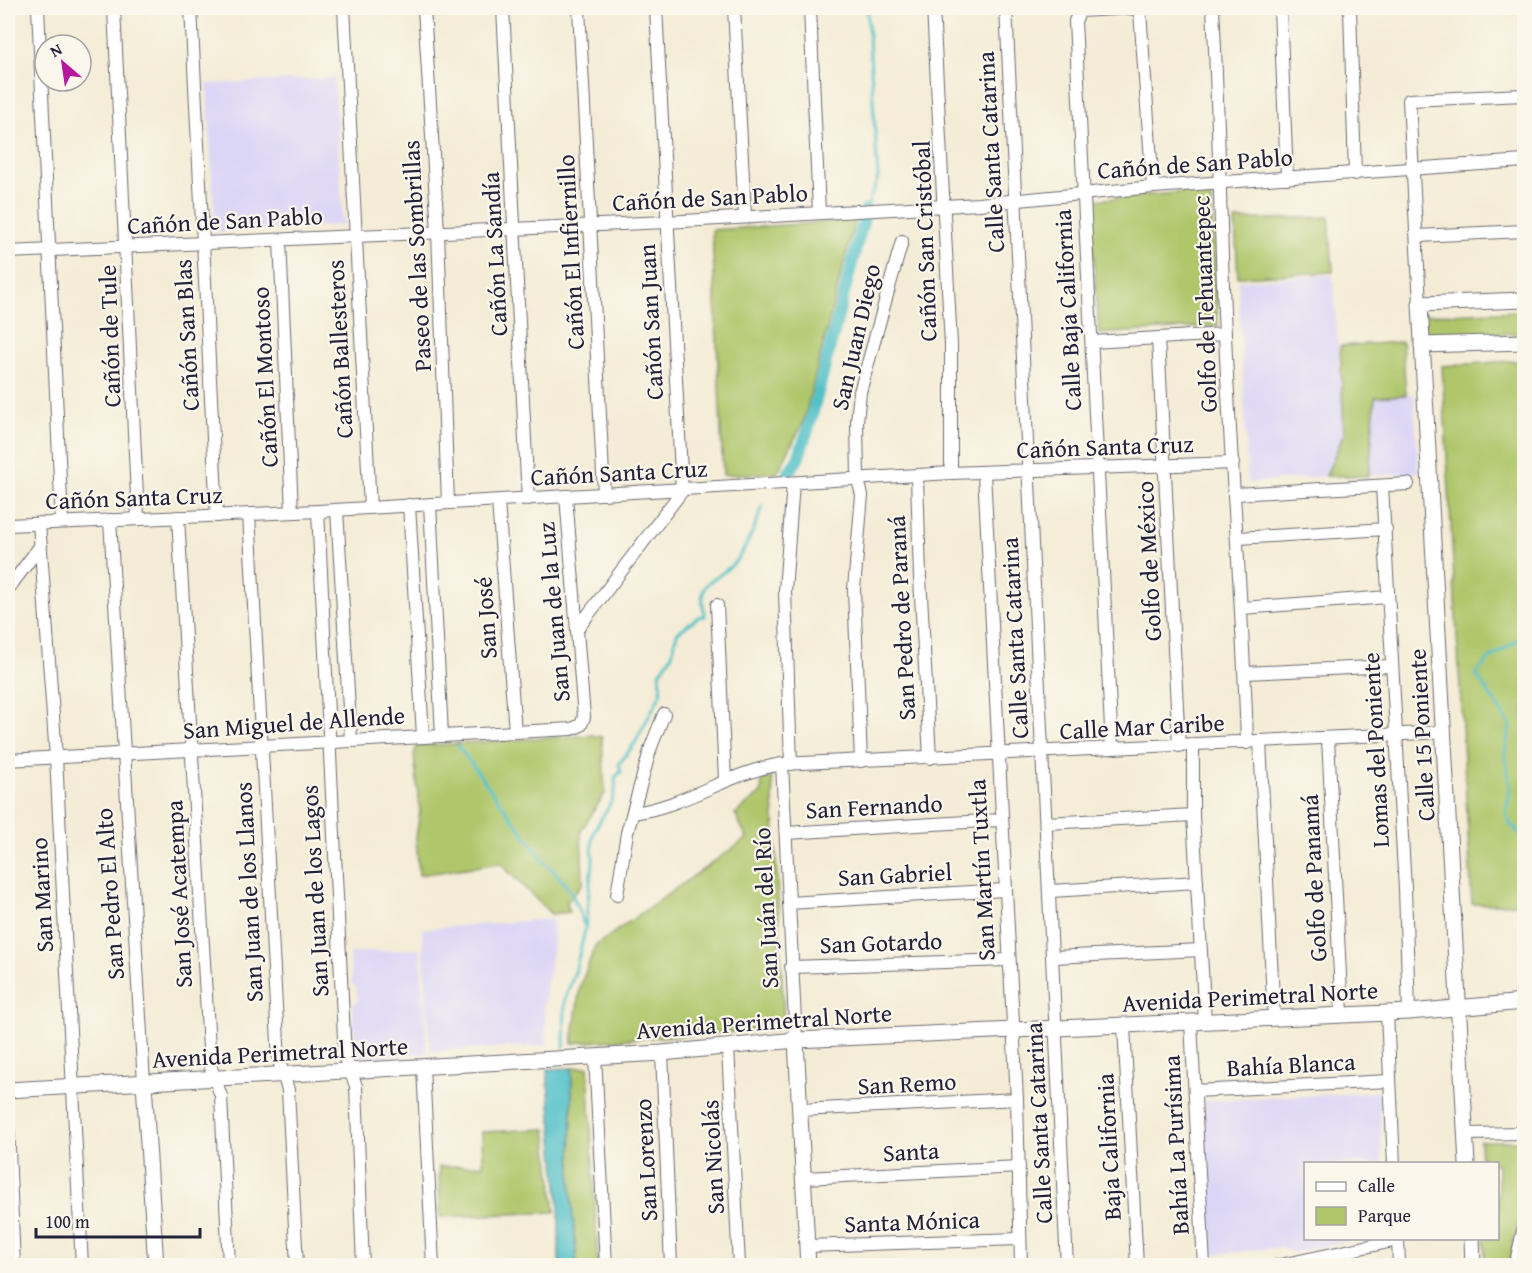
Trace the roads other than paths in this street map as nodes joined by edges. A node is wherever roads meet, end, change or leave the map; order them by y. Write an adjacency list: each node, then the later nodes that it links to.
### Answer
1 (38, 8): 39 (street)
2 (114, 8): 38 (street, Cañón de Tule)
3 (191, 8): 37 (street, Cañón San Blas)
4 (344, 8): 33 (street, Cañón Ballesteros)
5 (424, 8): 32 (street, Paseo de las Sombrillas)
6 (503, 8): 30 (street, Cañón La Sandía)
7 (579, 8): 29 (street, Cañón El Infiernillo)
8 (656, 8): 28 (street, Cañón San Juan)
9 (734, 8): 27 (street)
10 (810, 8): 26 (street)
11 (933, 8): 25 (street, Cañón San Cristóbal)
12 (1006, 8): 24 (street, Calle Santa Catarina)
13 (1213, 8): 21 (street, Golfo de Tehuantepec)
14 (1280, 8): 20 (street)
15 (1350, 8): 19 (street)
16 (1524, 95): 18 (street)
17 (1524, 162): 18 (street, Cañón de San Pablo)
18 (1414, 170): 19 (street, Cañón de San Pablo); 34 (street)
19 (1355, 174): 20 (street, Cañón de San Pablo)
20 (1287, 178): 21 (street, Cañón de San Pablo)
21 (1222, 182): 22 (street, Cañón de San Pablo); 43 (street, Golfo de Tehuantepec)
22 (1153, 187): 23 (street, Cañón de San Pablo); 23 (street, Calle Baja California)
23 (1083, 193): 24 (street, Cañón de San Pablo); 45 (street, Calle Baja California)
24 (1014, 201): 25 (street, Cañón de San Pablo); 51 (street, Calle Santa Catarina)
25 (944, 204): 26 (street, Cañón de San Pablo); 52 (street, Cañón San Cristóbal)
26 (819, 213): 27 (street, Cañón de San Pablo)
27 (745, 216): 28 (street, Cañón de San Pablo)
28 (666, 222): 29 (street, Cañón de San Pablo); 59 (street, Cañón San Juan)
29 (591, 225): 30 (street, Cañón de San Pablo); 60 (street, Cañón El Infiernillo)
30 (516, 229): 32 (street, Cañón de San Pablo); 63 (street, Cañón La Sandía)
31 (1524, 231): 34 (street)
32 (438, 232): 33 (street, Cañón de San Pablo); 65 (street, Paseo de las Sombrillas)
33 (355, 235): 35 (street, Cañón de San Pablo); 68 (street, Cañón Ballesteros)
34 (1417, 236): 42 (street)
35 (280, 240): 37 (street, Cañón de San Pablo); 71 (street, Cañón El Montoso)
36 (902, 241): 55 (street, San Juan Diego)
37 (203, 242): 38 (street, Cañón de San Pablo); 73 (street, Cañón San Blas)
38 (127, 246): 39 (street, Cañón de San Pablo); 75 (street, Cañón de Tule)
39 (51, 250): 40 (street, Cañón de San Pablo); 77 (street)
40 (8, 252)
41 (1524, 300): 42 (street)
42 (1420, 304): 47 (street, Calle 15 Poniente)
43 (1225, 334): 44 (street); 48 (street, Golfo de Tehuantepec)
44 (1158, 338): 45 (street); 49 (street, Golfo de México)
45 (1092, 342): 50 (street, Calle Baja California)
46 (1524, 342): 47 (street)
47 (1422, 345): 93 (street, Calle 15 Poniente)
48 (1233, 463): 49 (street, Cañón Santa Cruz); 61 (street, Golfo de Tehuantepec)
49 (1166, 466): 50 (street, Cañón Santa Cruz); 102 (street, Golfo de México)
50 (1096, 470): 51 (street, Cañón Santa Cruz); 104 (street, Calle Baja California)
51 (1028, 472): 53 (street, Cañón Santa Cruz); 106 (street, Calle Santa Catarina)
52 (951, 473): 53 (street, Cañón Santa Cruz); 54 (street, Cañón Santa Cruz)
53 (984, 473): 108 (street, San Martín Tuxtla)
54 (917, 476): 55 (street, Cañón Santa Cruz); 110 (street, San Pedro de Paraná)
55 (858, 480): 56 (street, Cañón Santa Cruz); 112 (street, San Juan Diego)
56 (793, 483): 59 (street, Cañón Santa Cruz); 113 (street, San Juán del Río)
57 (1408, 484): 58 (street)
58 (1382, 486): 61 (street); 80 (street, Lomas del Poniente)
59 (682, 491): 60 (street, Cañón Santa Cruz); 87 (street)
60 (604, 494): 62 (street, Cañón Santa Cruz)
61 (1235, 494): 81 (street, Golfo de Tehuantepec)
62 (566, 496): 63 (street, Cañón Santa Cruz); 87 (street, San Juan de la Luz)
63 (528, 499): 64 (street, Cañón Santa Cruz)
64 (498, 501): 65 (street, Cañón Santa Cruz); 92 (street, San José)
65 (448, 503): 66 (street, Cañón Santa Cruz)
66 (430, 504): 67 (street, Cañón Santa Cruz); 94 (street)
67 (409, 505): 68 (street, Cañón Santa Cruz); 96 (street)
68 (370, 508): 69 (street, Cañón Santa Cruz)
69 (337, 510): 70 (street, Cañón Santa Cruz); 98 (street)
70 (318, 511): 71 (street, Cañón Santa Cruz); 99 (street, San Juan de los Lagos)
71 (292, 512): 72 (street, Cañón Santa Cruz)
72 (249, 514): 73 (street, Cañón Santa Cruz); 101 (street, San Juan de los Llanos)
73 (217, 516): 74 (street, Cañón Santa Cruz)
74 (178, 518): 75 (street, Cañón Santa Cruz); 105 (street, San José Acatempa)
75 (138, 519): 76 (street, Cañón Santa Cruz)
76 (110, 520): 77 (street, Cañón Santa Cruz); 107 (street, San Pedro El Alto)
77 (62, 522): 78 (street, Cañón Santa Cruz)
78 (39, 523): 79 (street, Cañón Santa Cruz); 82 (street, San Marino)
79 (8, 525)
80 (1386, 529): 81 (street); 84 (street, Lomas del Poniente)
81 (1238, 538): 86 (street, Golfo de Tehuantepec)
82 (41, 545): 83 (street); 109 (street, San Marino)
83 (8, 589)
84 (1389, 597): 86 (street); 88 (street, Lomas del Poniente)
85 (717, 605): 114 (street)
86 (1242, 608): 89 (street, Golfo de Tehuantepec)
87 (578, 628): 91 (street, San Juan de la Luz)
88 (1391, 666): 89 (street); 95 (street, Lomas del Poniente)
89 (1245, 673): 100 (street, Golfo de Tehuantepec)
90 (664, 714): 115 (street)
91 (581, 725): 92 (street, San Miguel de Allende)
92 (515, 732): 94 (street, San Miguel de Allende)
93 (1445, 732): 95 (street, Calle Mar Caribe); 130 (street, Calle 15 Poniente)
94 (442, 735): 96 (street, San Miguel de Allende)
95 (1397, 735): 97 (street, Calle Mar Caribe); 131 (street, Lomas del Poniente)
96 (423, 736): 98 (street, San Miguel de Allende)
97 (1328, 739): 100 (street, Calle Mar Caribe); 133 (street, Golfo de Panamá)
98 (351, 741): 99 (street, San Miguel de Allende)
99 (328, 743): 101 (street, San Miguel de Allende); 144 (street, San Juan de los Lagos)
100 (1253, 743): 103 (street, Calle Mar Caribe); 134 (street, Golfo de Tehuantepec)
101 (262, 746): 105 (street, San Miguel de Allende); 145 (street, San Juan de los Llanos)
102 (1179, 746): 103 (street, Calle Mar Caribe); 104 (street, Calle Mar Caribe)
103 (1193, 746): 116 (street)
104 (1112, 748): 106 (street, Calle Mar Caribe)
105 (191, 751): 107 (street, San Miguel de Allende); 146 (street, San José Acatempa)
106 (1043, 753): 108 (street, Calle Mar Caribe); 118 (street, Calle Santa Catarina)
107 (124, 754): 109 (street, San Miguel de Allende); 148 (street, San Pedro El Alto)
108 (997, 754): 110 (street, Calle Mar Caribe); 117 (street, San Martín Tuxtla)
109 (56, 757): 111 (street, San Miguel de Allende); 149 (street, San Marino)
110 (930, 758): 112 (street, Calle Mar Caribe)
111 (8, 760)
112 (861, 761): 113 (street, Calle Mar Caribe)
113 (786, 764): 114 (street, Calle Mar Caribe); 119 (street, San Juán del Río)
114 (725, 780): 115 (street, Calle Mar Caribe)
115 (633, 813): 123 (street)
116 (1193, 815): 118 (street); 120 (street)
117 (1000, 820): 119 (street, San Fernando); 121 (street, San Martín Tuxtla)
118 (1047, 823): 122 (street, Calle Santa Catarina)
119 (786, 833): 124 (street, San Juán del Río)
120 (1197, 882): 122 (street); 125 (street)
121 (1004, 890): 124 (street, San Gabriel); 127 (street, San Martín Tuxtla)
122 (1051, 891): 126 (street, Calle Santa Catarina)
123 (617, 895)
124 (789, 903): 128 (street, San Juán del Río)
125 (1201, 950): 126 (street); 135 (street)
126 (1053, 957): 137 (street, Calle Santa Catarina)
127 (1008, 960): 128 (street, San Gotardo); 138 (street, San Martín Tuxtla)
128 (791, 968): 139 (street, San Juán del Río)
129 (1524, 1002): 130 (street, Avenida Perimetral Norte)
130 (1459, 1006): 131 (street, Avenida Perimetral Norte); 156 (street, Calle 15 Poniente)
131 (1408, 1012): 132 (street, Avenida Perimetral Norte)
132 (1387, 1013): 133 (street, Avenida Perimetral Norte); 147 (street)
133 (1342, 1014): 134 (street, Avenida Perimetral Norte)
134 (1274, 1019): 135 (street, Avenida Perimetral Norte)
135 (1198, 1022): 136 (street, Avenida Perimetral Norte); 151 (street, Bahía La Purísima)
136 (1124, 1026): 137 (street, Avenida Perimetral Norte); 180 (street, Baja California)
137 (1055, 1028): 138 (street, Avenida Perimetral Norte); 179 (street, Calle Santa Catarina)
138 (1012, 1029): 139 (street, Avenida Perimetral Norte); 152 (street, San Martín Tuxtla)
139 (796, 1040): 140 (street, Avenida Perimetral Norte); 153 (street, San Juán del Río)
140 (728, 1047): 141 (street, Avenida Perimetral Norte); 176 (street, San Nicolás)
141 (662, 1053): 142 (street, Avenida Perimetral Norte); 175 (street, San Lorenzo)
142 (595, 1056): 143 (street, Avenida Perimetral Norte); 174 (street)
143 (423, 1067): 144 (street, Avenida Perimetral Norte); 173 (street)
144 (350, 1071): 145 (street, Avenida Perimetral Norte); 172 (street, San Juan de los Lagos)
145 (284, 1075): 146 (street, Avenida Perimetral Norte); 171 (street, San Juan de los Llanos)
146 (215, 1079): 148 (street, Avenida Perimetral Norte); 170 (street, San José Acatempa)
147 (1389, 1081): 151 (street, Bahía Blanca); 157 (street)
148 (144, 1083): 149 (street, Avenida Perimetral Norte); 169 (street, San Pedro El Alto)
149 (73, 1087): 150 (street, Avenida Perimetral Norte); 168 (street, San Marino)
150 (8, 1090)
151 (1195, 1092): 181 (street, Bahía La Purísima)
152 (1017, 1099): 153 (street, San Remo); 159 (street, San Martín Tuxtla)
153 (800, 1110): 160 (street, San Juán del Río)
154 (8, 1125): 167 (street)
155 (1524, 1133): 156 (street)
156 (1464, 1134): 158 (street, Calle 15 Poniente)
157 (1394, 1162)
158 (1467, 1162)
159 (1019, 1167): 160 (street, Santa); 162 (street, San Martín Tuxtla)
160 (805, 1178): 166 (street, San Juán del Río)
161 (1524, 1227): 185 (street)
162 (1019, 1239): 166 (street, Santa Mónica); 178 (street, San Martín Tuxtla)
163 (1393, 1240): 182 (street)
164 (1398, 1240): 183 (street)
165 (1472, 1240): 184 (street)
166 (807, 1246): 177 (street, San Juán del Río)
167 (14, 1266)
168 (82, 1266)
169 (156, 1266)
170 (229, 1266)
171 (297, 1266)
172 (363, 1266)
173 (433, 1266)
174 (606, 1266)
175 (671, 1266)
176 (739, 1266)
177 (808, 1266)
178 (1021, 1266)
179 (1067, 1266)
180 (1137, 1266)
181 (1204, 1266)
182 (1276, 1266)
183 (1399, 1266)
184 (1473, 1266)
185 (1515, 1266)

